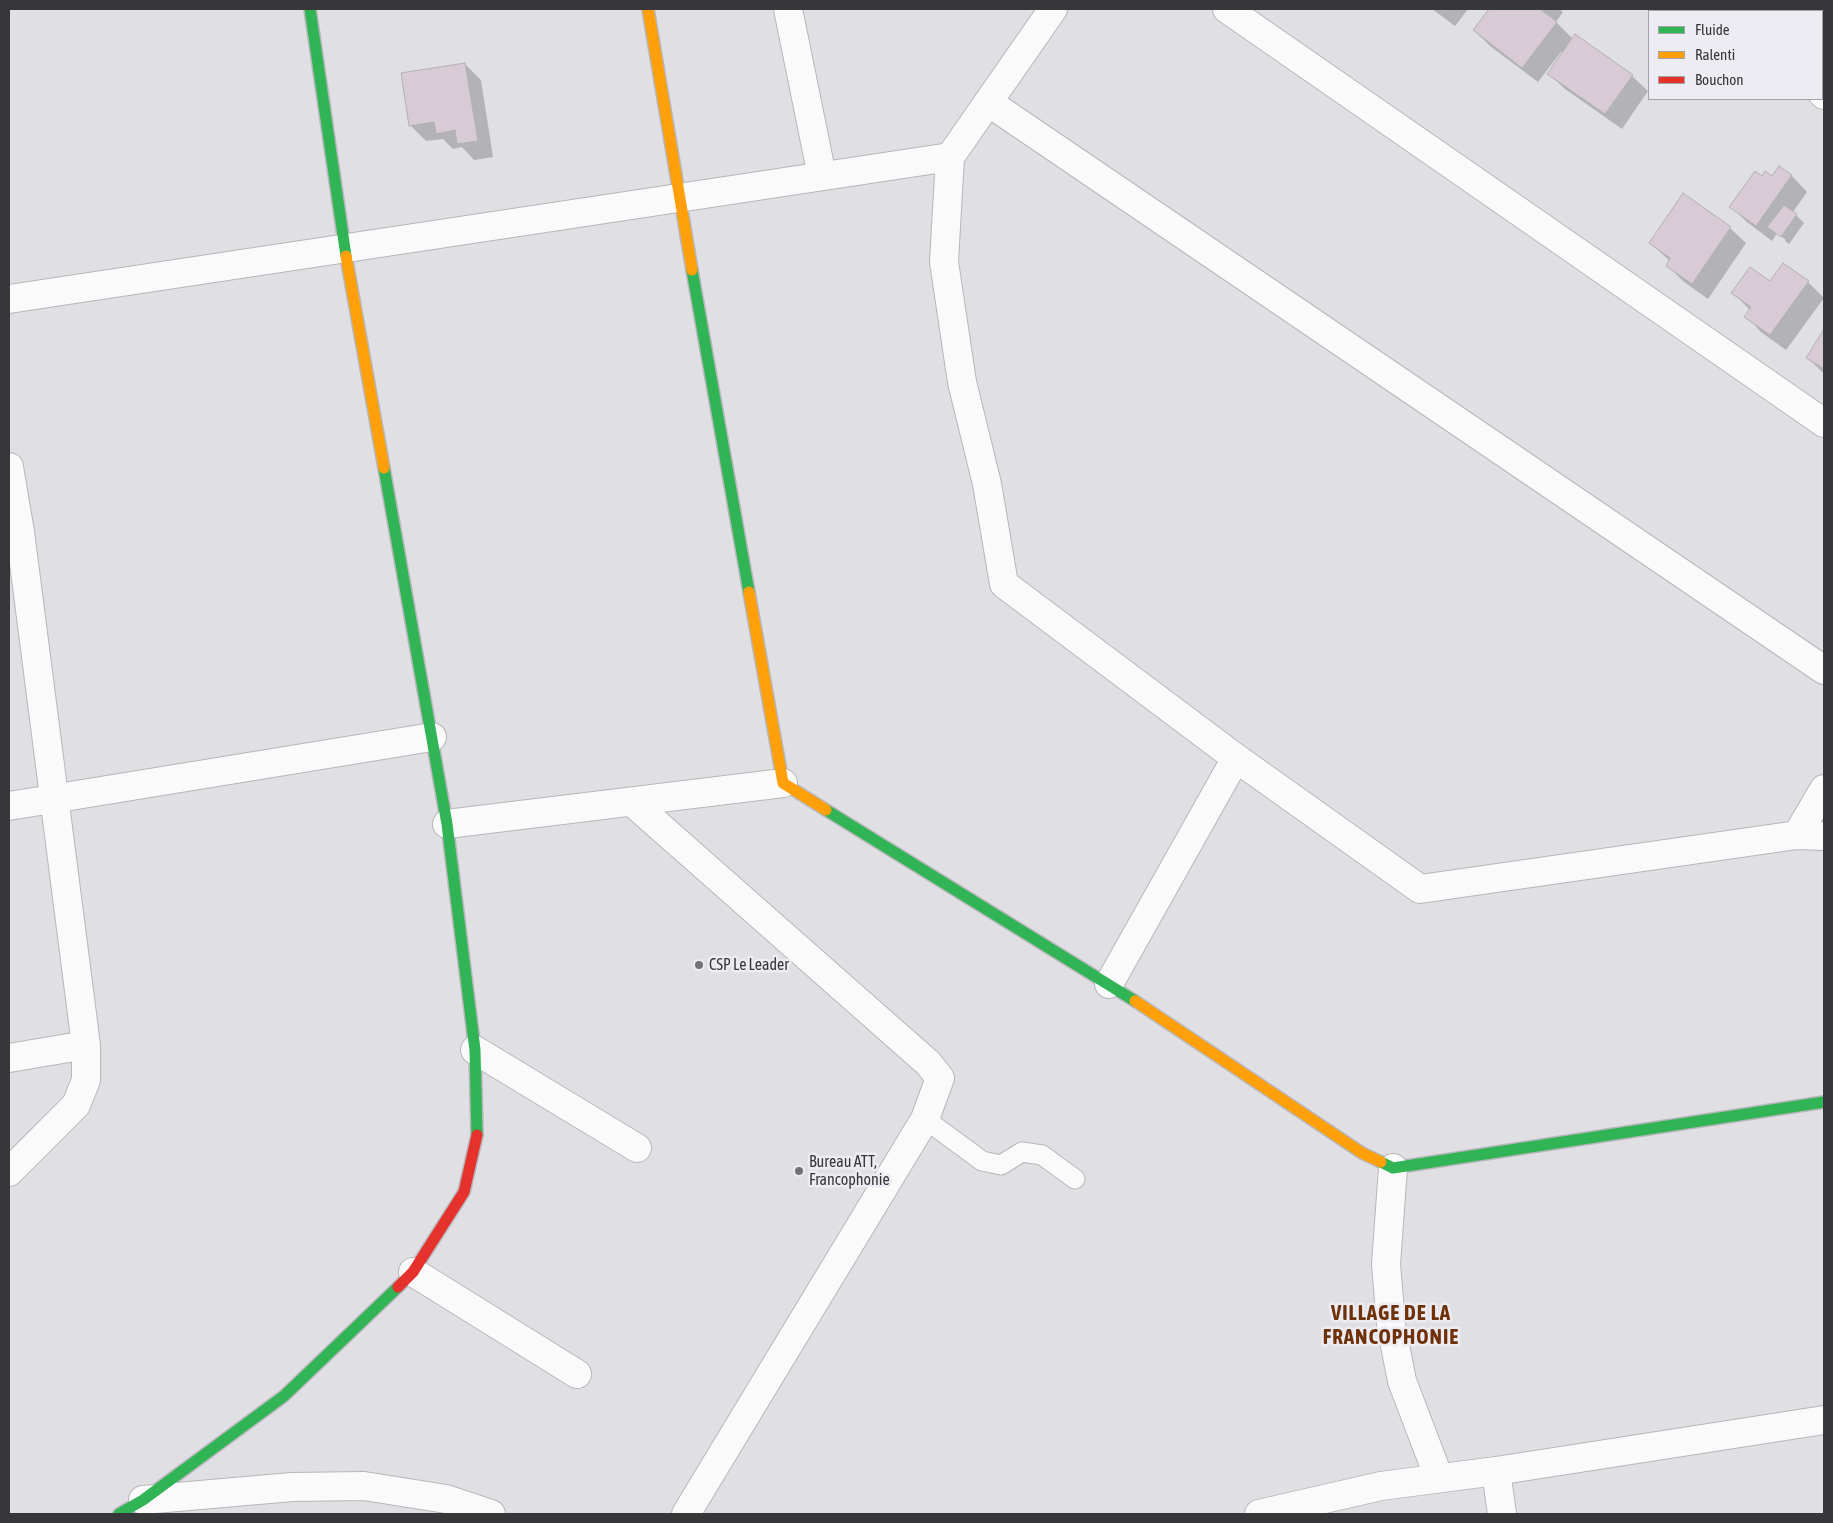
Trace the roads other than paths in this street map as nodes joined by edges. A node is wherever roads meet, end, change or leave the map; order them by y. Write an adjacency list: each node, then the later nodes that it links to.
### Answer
1 (310, 9): 10 (street)
2 (648, 9): 9 (street)
3 (788, 9): 8 (street)
4 (1053, 9): 6 (street)
5 (1227, 9): 12 (street)
6 (988, 102): 7 (street); 15 (street)
7 (950, 157): 8 (street); 17 (street)
8 (822, 176): 9 (street)
9 (678, 198): 10 (street); 18 (street)
10 (346, 248): 11 (street); 16 (street)
11 (9, 300)
12 (1824, 423)
13 (9, 467): 14 (street)
14 (14, 533): 20 (street)
15 (1824, 670)
16 (432, 736): 20 (street); 23 (street)
17 (1236, 758): 24 (street); 26 (street)
18 (783, 783): 21 (street); 26 (street)
19 (1824, 789): 24 (street)
20 (56, 799): 22 (street); 27 (street)
21 (632, 802): 23 (street); 31 (street)
22 (9, 806)
23 (447, 824): 28 (street)
24 (1796, 835): 25 (street)
25 (1824, 836)
26 (1110, 984): 33 (street)
27 (86, 1045): 29 (street); 34 (street)
28 (475, 1050): 32 (street); 36 (street)
29 (9, 1058)
30 (1824, 1102): 33 (street)
31 (925, 1119): 35 (lane); 44 (street)
32 (637, 1148)
33 (1392, 1168): 40 (street)
34 (9, 1172)
35 (1075, 1179)
36 (413, 1272): 37 (street); 41 (street)
37 (577, 1374)
38 (1824, 1420): 39 (street)
39 (1496, 1471): 40 (street); 46 (street)
40 (1438, 1478): 45 (street)
41 (143, 1500): 42 (street); 43 (street)
42 (118, 1514)
43 (491, 1514)
44 (686, 1514)
45 (1259, 1514)
46 (1502, 1514)

